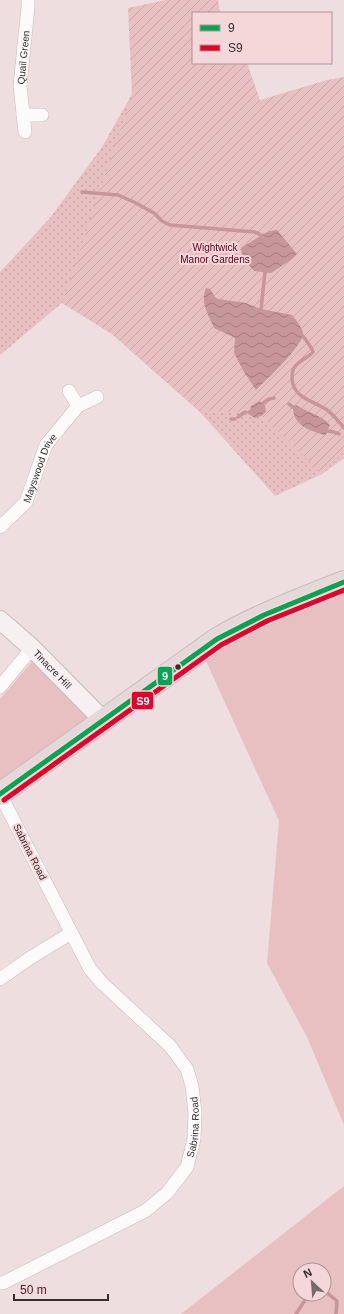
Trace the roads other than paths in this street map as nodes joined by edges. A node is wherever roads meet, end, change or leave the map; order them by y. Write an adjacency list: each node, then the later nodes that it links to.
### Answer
1 (28, 0): 2 (street, Quail Green)
2 (23, 115): 3 (street); 4 (street, Quail Green)
3 (42, 115)
4 (25, 132)
5 (69, 391): 7 (street)
6 (97, 397): 7 (street, Mayswood Drive)
7 (78, 406): 8 (street, Mayswood Drive)
8 (0, 527)
9 (344, 582): 13 (highway)
10 (0, 620): 11 (street, Tinacre Hill)
11 (32, 648): 12 (street); 13 (street, Tinacre Hill)
12 (0, 687)
13 (103, 720): 14 (highway)
14 (0, 794): 15 (street, Sabrina Road)
15 (71, 933): 16 (street); 17 (street, Sabrina Road)
16 (0, 979)
17 (0, 1283)

